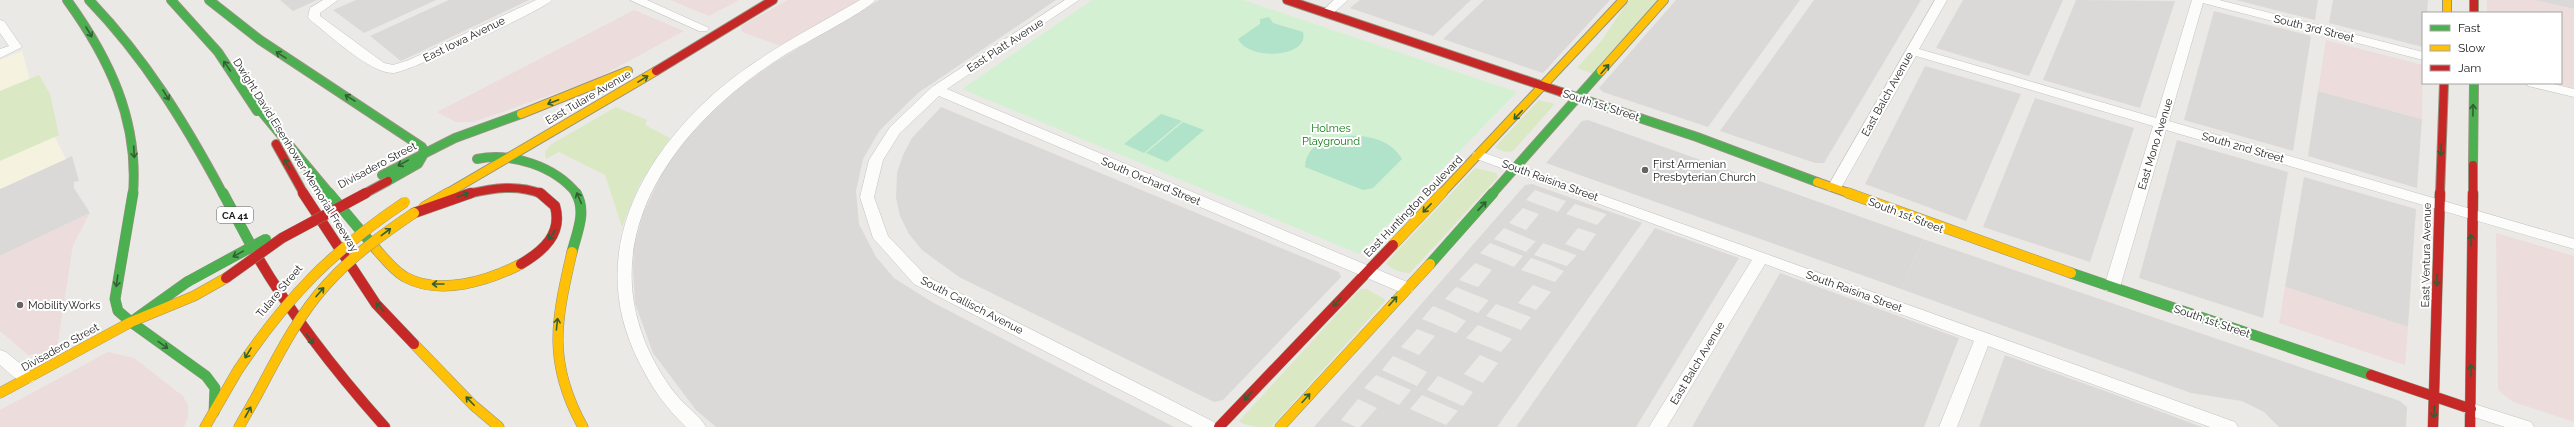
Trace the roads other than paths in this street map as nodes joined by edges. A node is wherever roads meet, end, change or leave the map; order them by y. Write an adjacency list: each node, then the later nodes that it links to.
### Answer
1 (66, 0): 63 (main road, one-way to 63)
2 (89, 0): 73 (main road, CA 41, one-way to 73)
3 (171, 0): 40 (main road, Dwight David Eisenhower Memorial Freeway, one-way to 3)
4 (209, 0): 47 (main road, one-way to 4)
5 (332, 0): 6 (street, East Iowa Avenue)
6 (546, 0)
7 (636, 0): 26 (street)
8 (758, 0): 21 (main road); 27 (main road)
9 (772, 0): 27 (main road, East Tulare Avenue)
10 (869, 0): 76 (street)
11 (1073, 0): 38 (street, East Platt Avenue)
12 (1287, 0): 24 (main road, South 1st Street)
13 (1342, 0): 24 (street)
14 (1623, 0): 37 (main road, East Huntington Boulevard)
15 (1664, 0): 42 (main road, one-way to 15)
16 (1941, 0): 29 (street, East Balch Avenue)
17 (2198, 0): 45 (street, East Mono Avenue)
18 (2205, 0): 31 (street, South 3rd Street)
19 (2448, 0): 22 (main road)
20 (2474, 0): 23 (main road)
21 (742, 7)
22 (2447, 12)
23 (2474, 12)
24 (1326, 13): 37 (main road, South 1st Street)
25 (0, 24): 30 (street)
26 (706, 26): 28 (main road); 33 (main road)
27 (721, 32): 33 (main road, East Tulare Avenue)
28 (690, 36)
29 (1912, 51): 45 (street, South 2nd Street); 53 (street, East Balch Avenue)
30 (0, 54)
31 (2422, 56)
32 (631, 70): 43 (main road, East Tulare Avenue); 47 (main road, Divisadero Street, one-way to 47)
33 (657, 71): 41 (main road, East Tulare Avenue, one-way to 33)
34 (2444, 84): 55 (main road, East Ventura Avenue, one-way to 55)
35 (2474, 84): 57 (main road, one-way to 35)
36 (2537, 84): 39 (street)
37 (1545, 87): 42 (main road, South 1st Street); 48 (main road, East Huntington Boulevard, one-way to 48)
38 (937, 90): 60 (street, South Orchard Street); 77 (street, South Callisch Avenue)
39 (2574, 93)
40 (250, 98): 56 (main road, one-way to 40); 74 (main road, Dwight David Eisenhower Memorial Freeway, one-way to 40)
41 (610, 99): 44 (main road); 49 (main road, East Tulare Avenue)
42 (1579, 99): 51 (main road); 53 (main road, South 1st Street)
43 (577, 102)
44 (558, 116)
45 (2162, 124): 55 (street, South 2nd Street); 61 (street, East Mono Avenue)
46 (499, 147): 49 (main road)
47 (425, 152): 52 (main road)
48 (1479, 155): 51 (street, South Raisina Street); 60 (main road, East Huntington Boulevard, one-way to 60)
49 (511, 156): 56 (main road, East Tulare Avenue); 75 (main road, one-way to 49)
50 (430, 166): 52 (main road, Divisadero Street)
51 (1517, 168): 59 (street, South Raisina Street); 62 (main road, one-way to 51)
52 (387, 181): 63 (main road, Divisadero Street, one-way to 63, bridge); 63 (main road, Divisadero Street, bridge)
53 (1834, 188): 61 (main road, South 1st Street)
54 (409, 200): 70 (main road, Tulare Street, one-way to 70, bridge)
55 (2439, 204): 57 (street, South 2nd Street); 68 (main road, East Ventura Avenue, one-way to 68)
56 (414, 213): 72 (main road, one-way to 56, bridge)
57 (2471, 214): 58 (street, South 2nd Street); 69 (main road, one-way to 57)
58 (2574, 244)
59 (1761, 258): 64 (street, South Raisina Street); 80 (street, East Balch Avenue)
60 (1366, 272): 62 (street, South Orchard Street); 78 (main road, East Huntington Boulevard, one-way to 78)
61 (2112, 287): 68 (main road, South 1st Street)
62 (1406, 288): 79 (main road, one-way to 62)
63 (131, 322): 66 (main road, Divisadero Street); 70 (main road, one-way to 70)
64 (1983, 338): 81 (street); 82 (street, South Raisina Street)
65 (0, 356): 66 (street)
66 (27, 378): 67 (main road, Divisadero Street)
67 (0, 393)
68 (2435, 396): 69 (main road, South 1st Street); 83 (main road, East Ventura Avenue, one-way to 83)
69 (2471, 409): 84 (main road); 85 (street, South 1st Street)
70 (214, 412): 71 (main road, Tulare Street)
71 (205, 427)
72 (239, 427)
73 (385, 427)
74 (499, 427)
75 (583, 427)
76 (697, 427)
77 (1208, 427)
78 (1219, 427)
79 (1280, 427)
80 (1658, 427)
81 (1948, 427)
82 (2229, 427)
83 (2433, 427)
84 (2470, 427)
85 (2525, 427)

